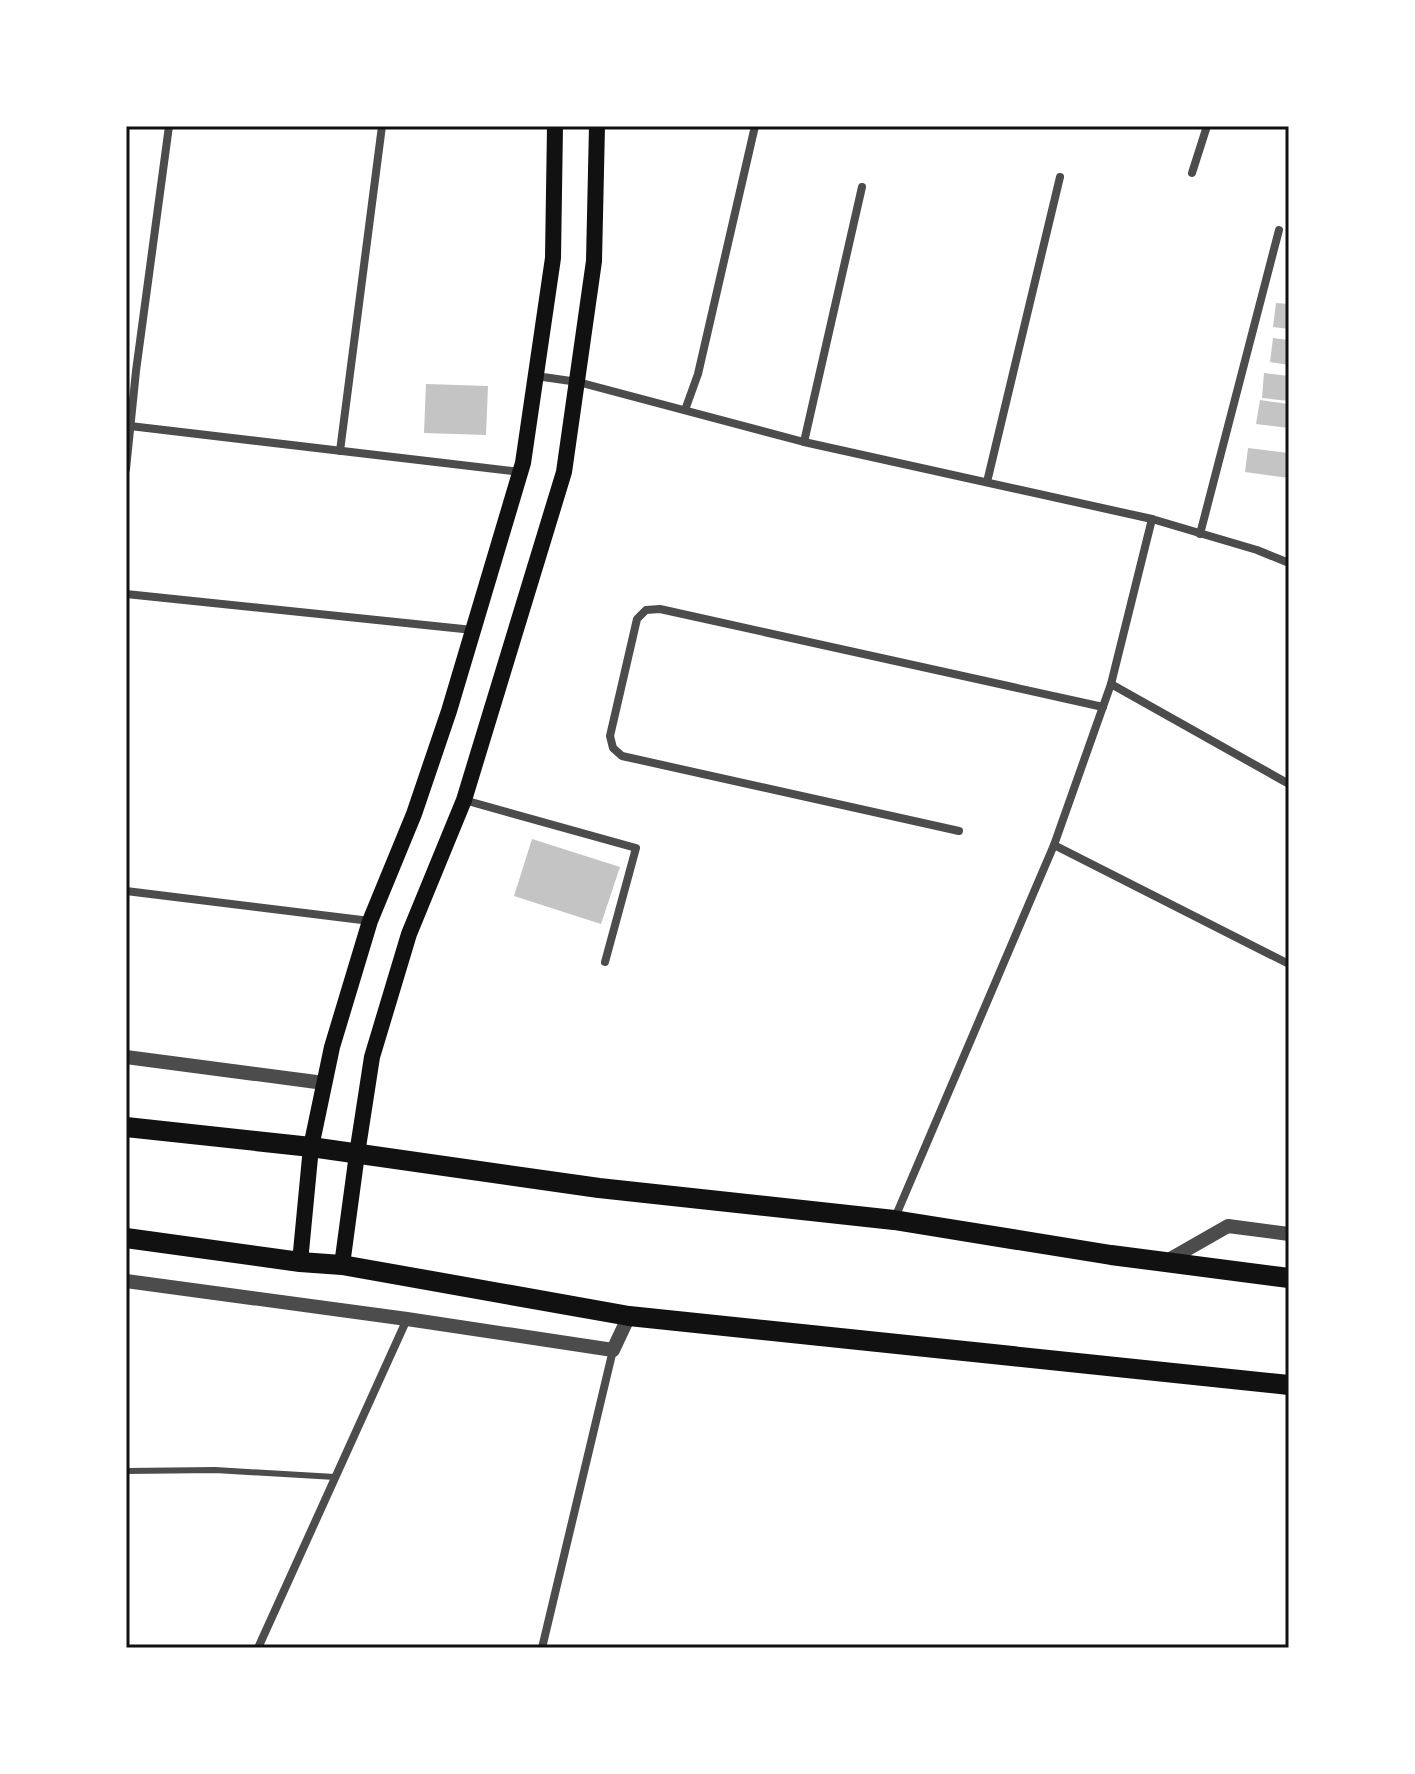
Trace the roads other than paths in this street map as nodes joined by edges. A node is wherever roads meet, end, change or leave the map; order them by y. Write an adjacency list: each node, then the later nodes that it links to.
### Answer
1 (169, 126): 11 (street)
2 (382, 126): 17 (street)
3 (555, 126): 12 (main road)
4 (597, 126): 13 (main road)
5 (755, 126): 14 (street)
6 (1207, 126): 7 (street)
7 (1192, 173)
8 (1060, 177): 20 (street)
9 (862, 187): 16 (street)
10 (1279, 230): 22 (street)
11 (131, 370): 15 (street)
12 (536, 376): 13 (street); 19 (main road)
13 (578, 382): 14 (street); 29 (main road)
14 (685, 410): 16 (street)
15 (130, 426): 17 (street); 18 (street)
16 (804, 442): 20 (street)
17 (340, 451): 19 (street)
18 (126, 469)
19 (520, 473): 25 (main road)
20 (987, 482): 21 (street)
21 (1152, 519): 22 (street); 26 (street)
22 (1200, 534): 23 (street)
23 (1289, 563)
24 (126, 594): 25 (street)
25 (473, 630): 33 (main road)
26 (1111, 684): 27 (street); 28 (street)
27 (1103, 707): 30 (street); 31 (street)
28 (1289, 784)
29 (464, 800): 34 (street); 40 (main road)
30 (959, 831)
31 (1054, 845): 35 (street); 41 (street)
32 (126, 891): 33 (street)
33 (370, 921): 37 (main road)
34 (605, 962)
35 (1289, 964)
36 (126, 1057): 37 (street)
37 (324, 1083): 39 (main road)
38 (126, 1127): 39 (main road)
39 (311, 1147): 40 (main road); 44 (main road)
40 (357, 1154): 41 (main road); 46 (main road)
41 (894, 1220): 45 (main road)
42 (1289, 1234): 45 (street)
43 (126, 1238): 44 (main road)
44 (300, 1262): 46 (main road)
45 (1165, 1262): 47 (main road)
46 (342, 1265): 49 (main road)
47 (1289, 1278)
48 (126, 1281): 50 (street)
49 (629, 1316): 51 (street); 52 (main road)
50 (407, 1319): 51 (street); 54 (street)
51 (613, 1350): 56 (street)
52 (1289, 1385)
53 (126, 1471): 54 (lane)
54 (335, 1477): 55 (street)
55 (258, 1648)
56 (542, 1648)

